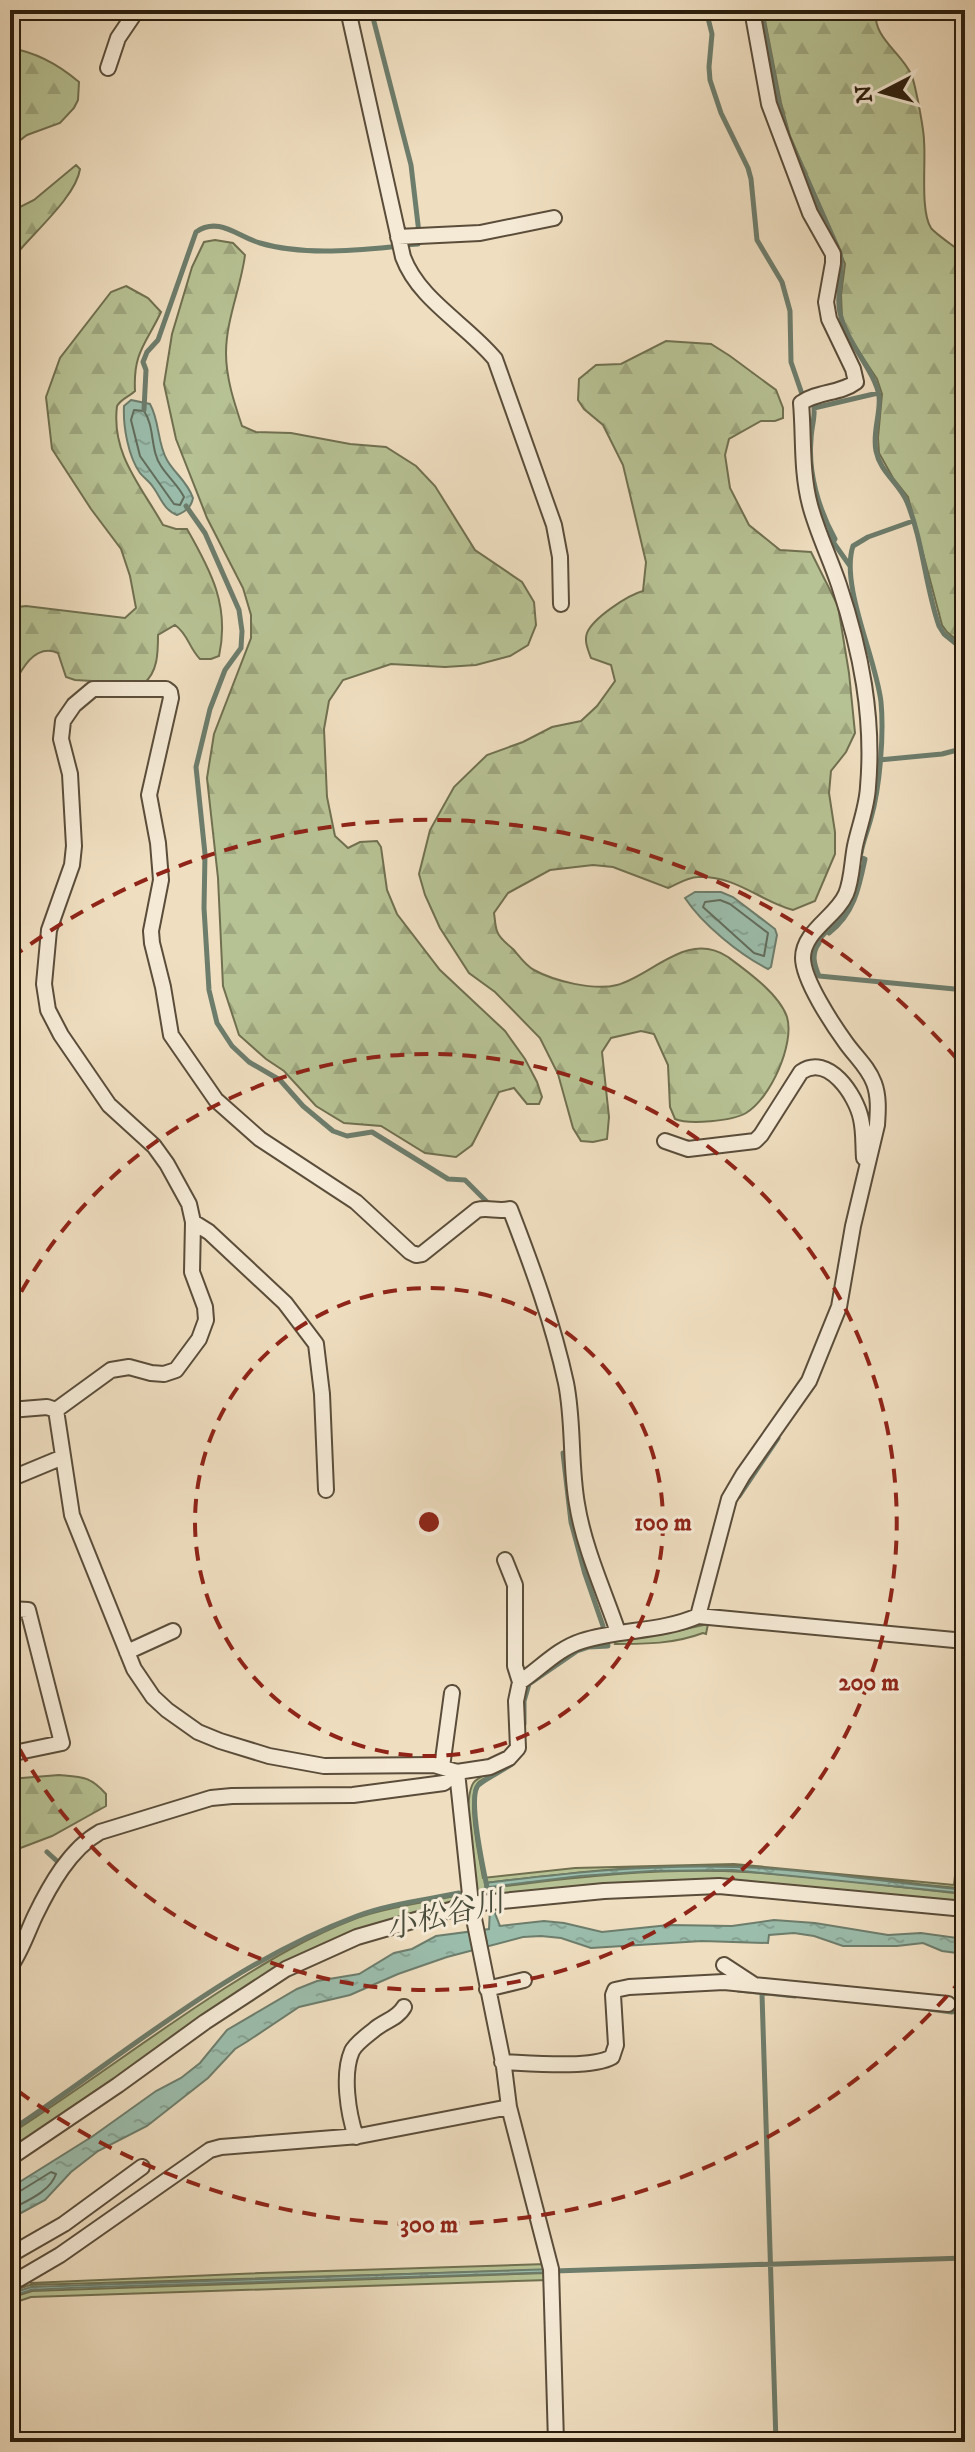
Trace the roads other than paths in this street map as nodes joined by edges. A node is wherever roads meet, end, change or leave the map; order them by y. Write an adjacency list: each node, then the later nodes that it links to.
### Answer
1 (137, 10): 4 (street)
2 (348, 10): 6 (street)
3 (752, 10): 9 (street)
4 (108, 68)
5 (554, 218): 6 (street)
6 (398, 237): 7 (street)
7 (561, 604)
8 (665, 1141): 9 (street)
9 (865, 1174): 18 (street)
10 (193, 1222): 12 (street); 15 (street); 20 (street)
11 (10, 1410): 12 (street)
12 (56, 1410): 13 (street)
13 (63, 1457): 14 (street); 22 (street)
14 (10, 1479)
15 (326, 1490)
16 (505, 1560): 23 (street)
17 (10, 1609): 25 (street)
18 (698, 1616): 20 (street); 21 (street)
19 (173, 1631): 22 (street)
20 (618, 1632): 23 (street)
21 (965, 1641)
22 (127, 1652): 26 (street)
23 (520, 1682): 26 (street)
24 (452, 1693): 26 (street)
25 (14, 1753)
26 (450, 1770): 28 (street); 30 (street)
27 (965, 1909): 28 (street)
28 (472, 1910): 33 (street); 39 (street)
29 (724, 1965): 32 (street)
30 (10, 1967)
31 (524, 1980): 33 (street)
32 (753, 1985): 34 (street); 36 (street)
33 (486, 1986): 36 (street)
34 (948, 2004)
35 (404, 2007): 38 (street)
36 (502, 2062): 37 (street)
37 (509, 2107): 38 (street); 43 (street)
38 (356, 2137): 42 (street)
39 (10, 2158)
40 (142, 2167): 41 (street)
41 (10, 2255)
42 (19, 2279)
43 (556, 2442)

